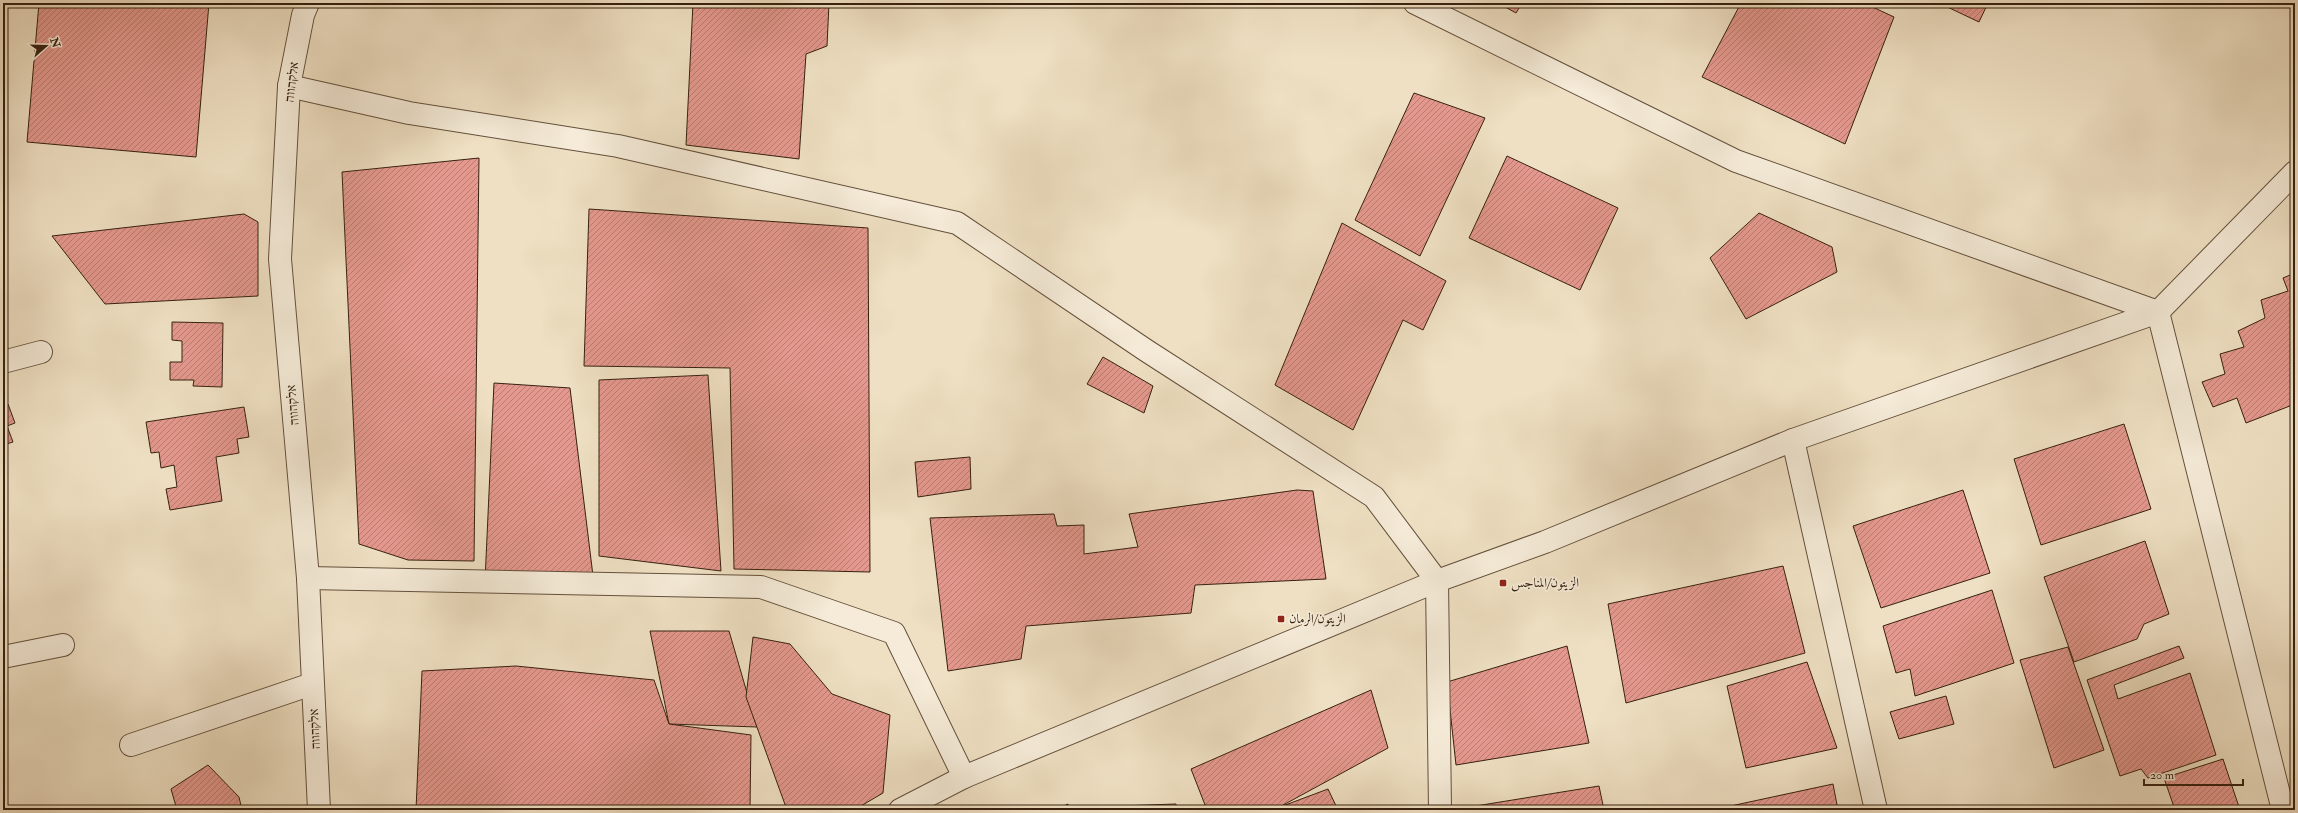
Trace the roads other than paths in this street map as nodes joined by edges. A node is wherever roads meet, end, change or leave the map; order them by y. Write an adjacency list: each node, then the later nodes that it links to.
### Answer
1 (308, 3): 3 (street, אלקהווה)
2 (1415, 3): 5 (street)
3 (289, 86): 9 (street, אלקהווה); 10 (street)
4 (2295, 172): 5 (street)
5 (2158, 312): 8 (street); 20 (street)
6 (41, 352): 7 (street)
7 (3, 362)
8 (1793, 440): 10 (street); 19 (street)
9 (308, 578): 13 (street, אלקהווה); 15 (street)
10 (1437, 581): 15 (street); 18 (street)
11 (63, 645): 12 (street)
12 (3, 657)
13 (312, 684): 14 (street); 16 (street, אלקהווה)
14 (131, 745)
15 (964, 777): 17 (street)
16 (319, 810)
17 (900, 810)
18 (1440, 810)
19 (1876, 810)
20 (2284, 810)

